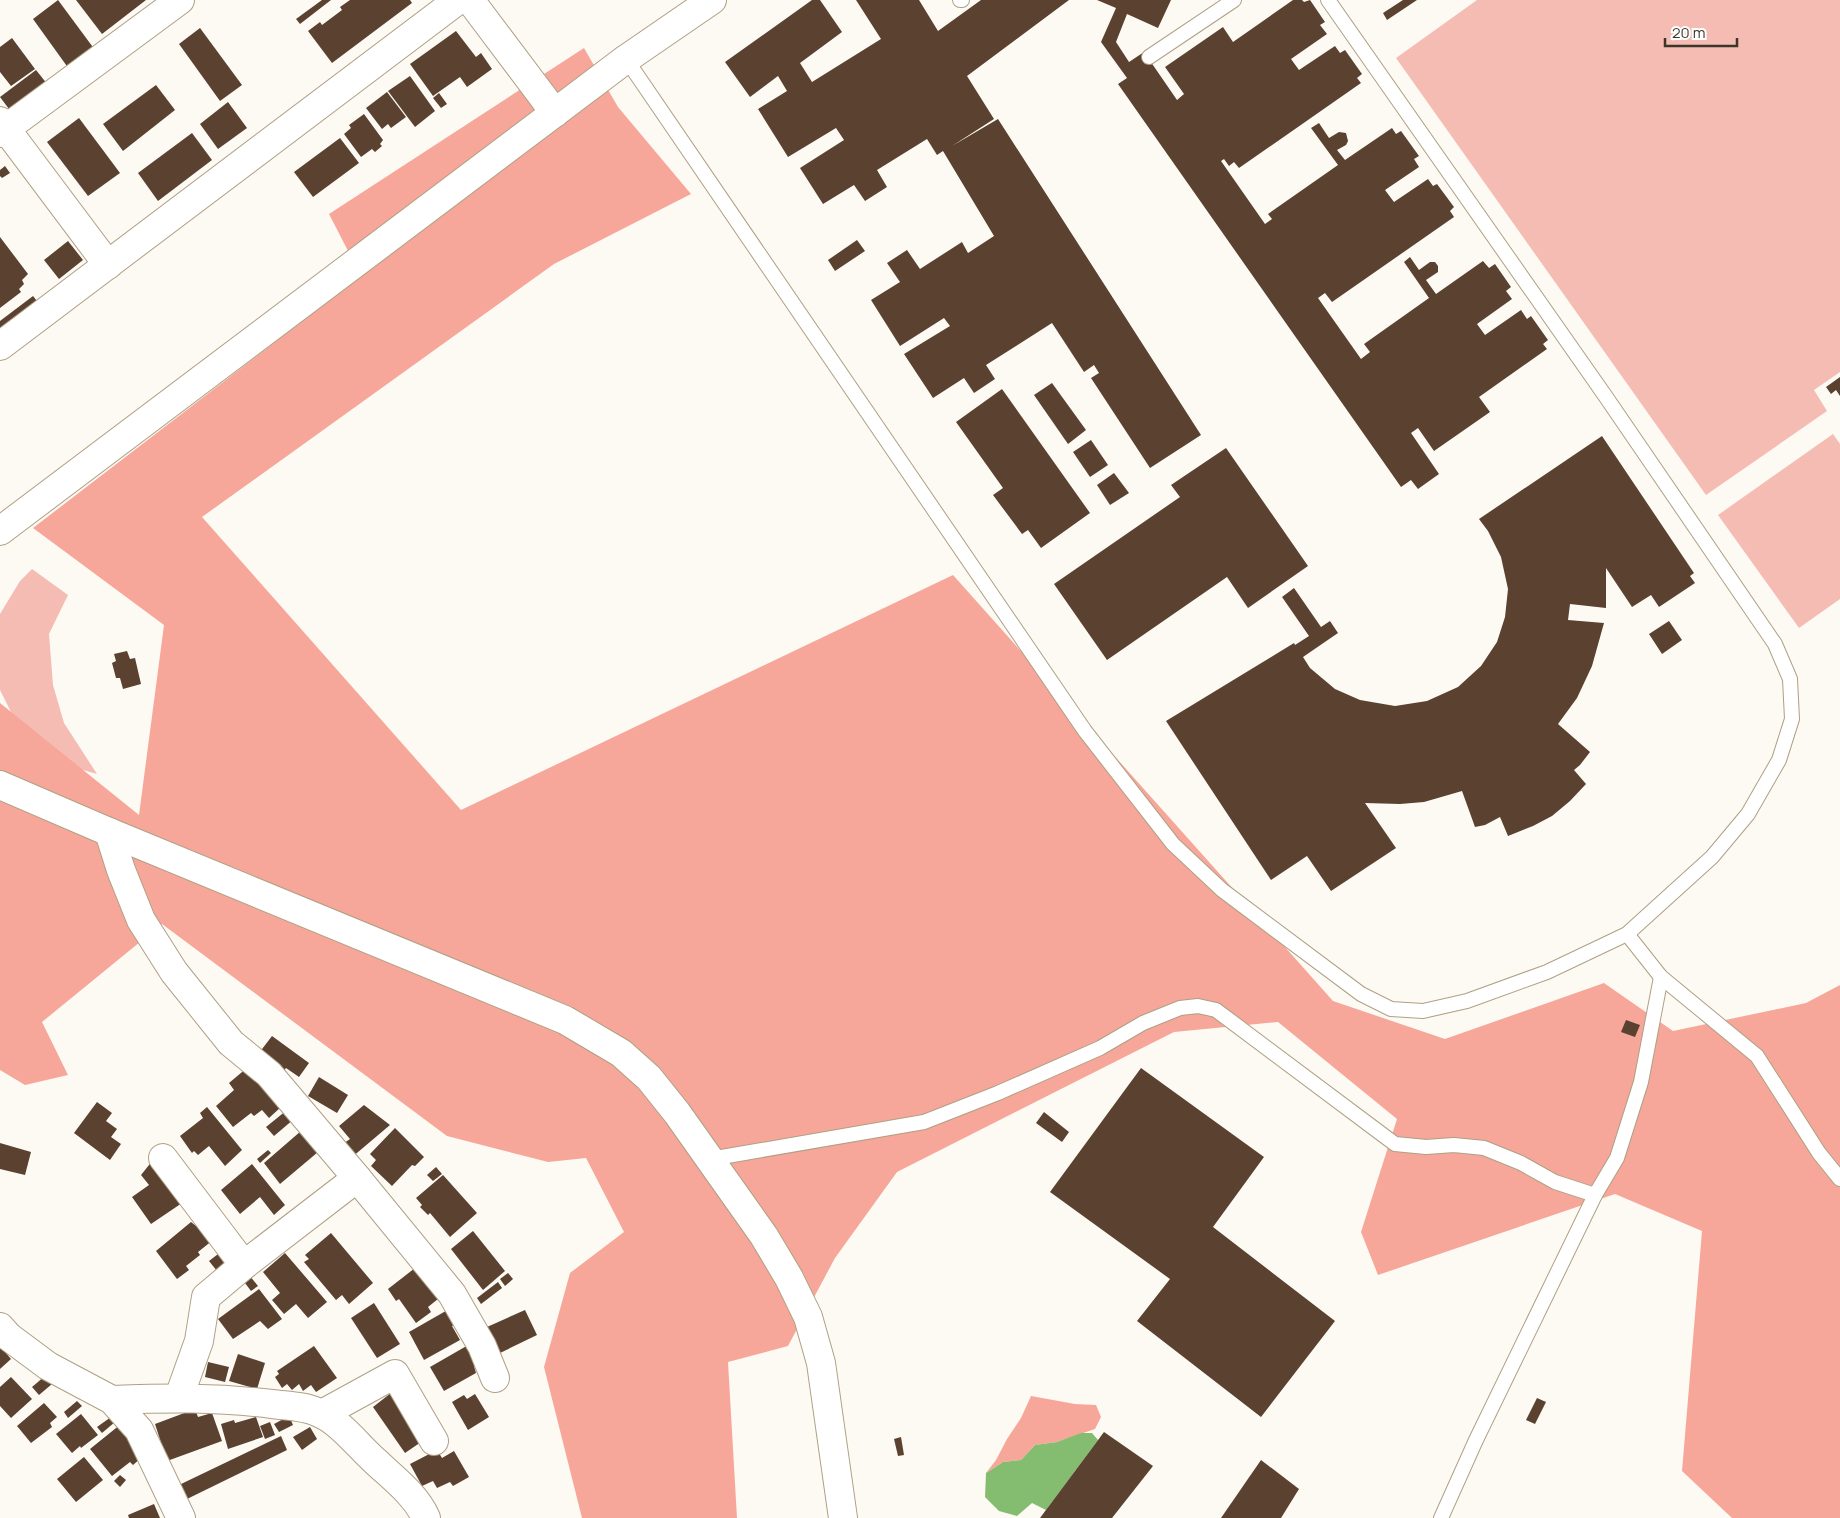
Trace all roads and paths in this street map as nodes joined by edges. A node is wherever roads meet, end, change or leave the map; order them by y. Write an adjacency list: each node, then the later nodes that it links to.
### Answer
1 (180, 0): 10 (street)
2 (458, 0): 11 (street)
3 (470, 0): 9 (street)
4 (712, 0): 8 (street)
5 (1234, 0): 7 (lane)
6 (1328, 0): 16 (lane)
7 (1149, 58)
8 (626, 59): 9 (street); 16 (lane)
9 (555, 113): 13 (street)
10 (2, 128): 11 (street)
11 (108, 265): 12 (street)
12 (0, 346)
13 (0, 531)
14 (0, 785): 15 (street)
15 (109, 832): 19 (street); 20 (street)
16 (1628, 934): 17 (lane)
17 (1662, 977): 21 (lane); 22 (lane)
18 (163, 1158): 23 (street)
19 (710, 1159): 22 (lane); 32 (street)
20 (357, 1178): 23 (street); 25 (street)
21 (1840, 1179)
22 (1596, 1194): 33 (lane)
23 (244, 1265): 26 (street)
24 (0, 1327): 27 (street)
25 (496, 1378)
26 (180, 1397): 27 (street); 28 (street)
27 (112, 1400): 30 (street)
28 (322, 1414): 29 (street); 31 (street)
29 (434, 1441)
30 (181, 1518)
31 (426, 1518)
32 (843, 1518)
33 (1442, 1518)

